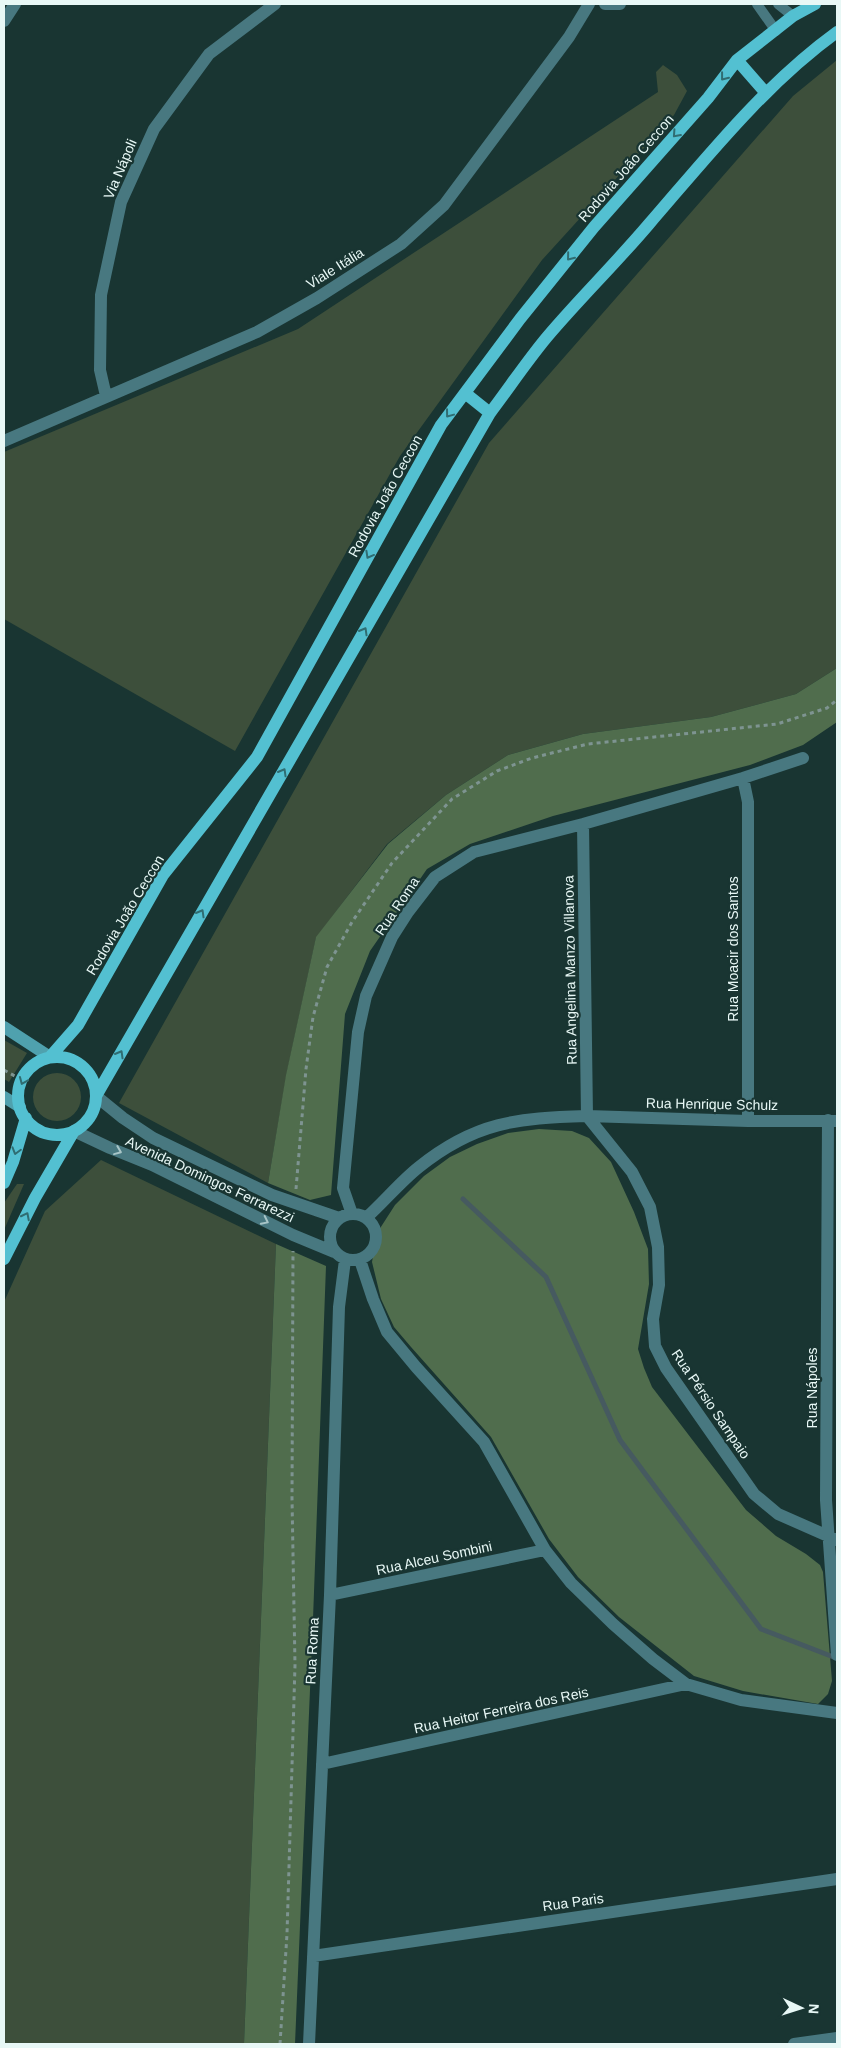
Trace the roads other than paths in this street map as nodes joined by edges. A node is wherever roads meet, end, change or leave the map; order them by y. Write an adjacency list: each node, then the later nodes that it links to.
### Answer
1 (15, 4): 10 (street)
2 (275, 4): 16 (street, Via Nápoli)
3 (589, 4): 16 (street, Viale Itália)
4 (605, 4): 5 (street)
5 (620, 4)
6 (757, 4): 11 (lane)
7 (778, 4): 9 (lane)
8 (816, 4): 9 (main road, Rodovia João Ceccon)
9 (794, 16): 11 (main road, Rodovia João Ceccon)
10 (4, 21)
11 (776, 31): 13 (main road, Rodovia João Ceccon)
12 (837, 32): 14 (main road)
13 (737, 60): 14 (main road); 15 (main road, Rodovia João Ceccon, one-way to 15)
14 (765, 92): 17 (main road)
15 (465, 393): 17 (main road); 23 (main road, Rodovia João Ceccon, one-way to 23)
16 (106, 396): 18 (street, Viale Itália)
17 (490, 413): 24 (main road, one-way to 17)
18 (4, 441)
19 (803, 758): 20 (street, Rua Roma)
20 (743, 778): 21 (street, Rua Roma); 28 (street, Rua Moacir dos Santos)
21 (584, 824): 27 (street, Rua Angelina Manzo Villanova); 32 (street, Rua Roma)
22 (4, 1027): 23 (main road)
23 (50, 1057): 24 (main road); 26 (main road, one-way to 26)
24 (96, 1096): 30 (main road); 33 (street, Avenida Domingos Ferrarezzi)
25 (4, 1097): 26 (main road)
26 (23, 1112): 30 (main road); 31 (main road, one-way to 31)
27 (586, 1116): 28 (street, Rua Henrique Schulz); 34 (street); 39 (street, Rua Pérsio Sampaio)
28 (748, 1121): 29 (street, Rua Henrique Schulz)
29 (832, 1121): 39 (street, Rua Nápoles)
30 (74, 1131): 35 (street, Avenida Domingos Ferrarezzi, one-way to 35); 36 (main road, one-way to 30)
31 (4, 1183)
32 (352, 1214): 33 (street); 34 (street)
33 (339, 1218): 35 (street)
34 (366, 1218): 38 (street)
35 (334, 1252): 37 (street)
36 (4, 1259)
37 (345, 1260): 38 (street); 41 (street, Rua Roma)
38 (360, 1260): 40 (street)
39 (833, 1539): 42 (street, Rua Nápoles)
40 (545, 1550): 41 (street, Rua Alceu Sombini); 44 (street)
41 (330, 1595): 46 (street, Rua Roma)
42 (837, 1646): 43 (street, Rua Nápoles)
43 (837, 1655)
44 (686, 1684): 45 (street); 46 (street, Rua Heitor Ferreira dos Reis)
45 (837, 1713)
46 (322, 1764): 48 (street, Rua Roma)
47 (837, 1879): 48 (street, Rua Paris)
48 (313, 1956): 50 (street, Rua Roma)
49 (837, 2038): 51 (street)
50 (309, 2044)
51 (794, 2044)

